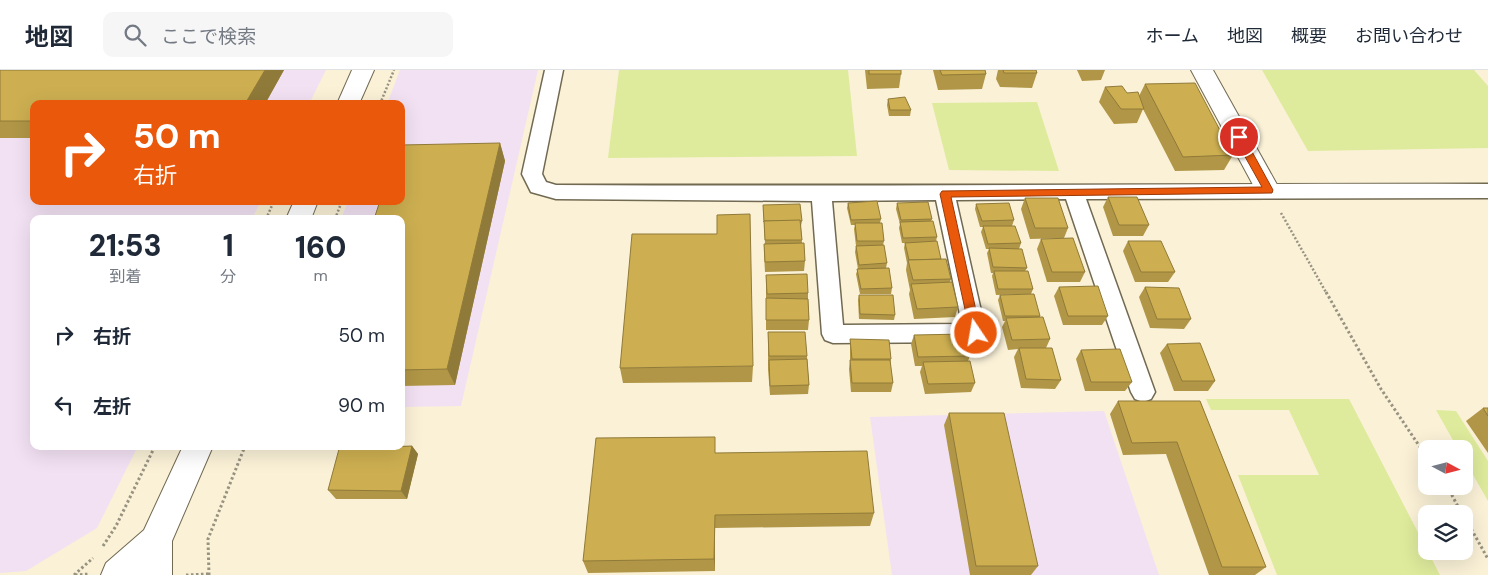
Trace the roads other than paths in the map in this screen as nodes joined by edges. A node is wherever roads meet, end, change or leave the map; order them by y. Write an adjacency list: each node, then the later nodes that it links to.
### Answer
1 (363, 70): 4 (street)
2 (554, 70): 8 (street)
3 (1202, 70): 5 (street)
4 (350, 100)
5 (1268, 190): 6 (street); 7 (street)
6 (1488, 191)
7 (1074, 193): 9 (street); 10 (street)
8 (821, 194): 9 (street); 9 (street)
9 (945, 194)
10 (1143, 392)
11 (196, 450): 12 (street)
12 (156, 541): 13 (street); 14 (street)
13 (104, 560)
14 (155, 575)

